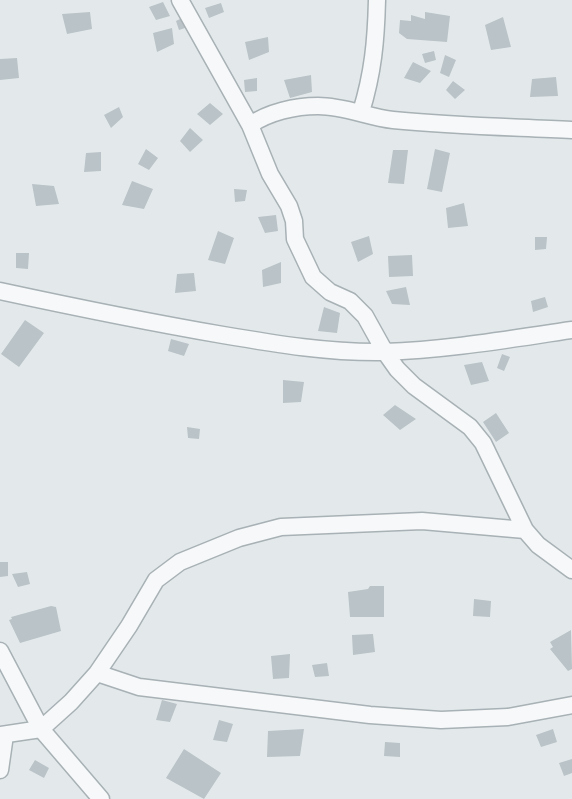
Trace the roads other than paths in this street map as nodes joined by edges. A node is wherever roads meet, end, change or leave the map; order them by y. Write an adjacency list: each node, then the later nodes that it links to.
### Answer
1 (180, 0): 4 (street)
2 (377, 0): 3 (street)
3 (361, 112): 4 (street); 5 (street)
4 (250, 126): 8 (street)
5 (572, 130)
6 (0, 291): 8 (street)
7 (572, 330): 8 (street)
8 (385, 352): 9 (street)
9 (525, 530): 10 (street); 12 (street)
10 (572, 570)
11 (0, 651): 14 (street)
12 (97, 673): 13 (street); 14 (street)
13 (572, 705)
14 (41, 729): 15 (street); 17 (street)
15 (2, 735): 16 (street)
16 (0, 770)
17 (101, 799)

